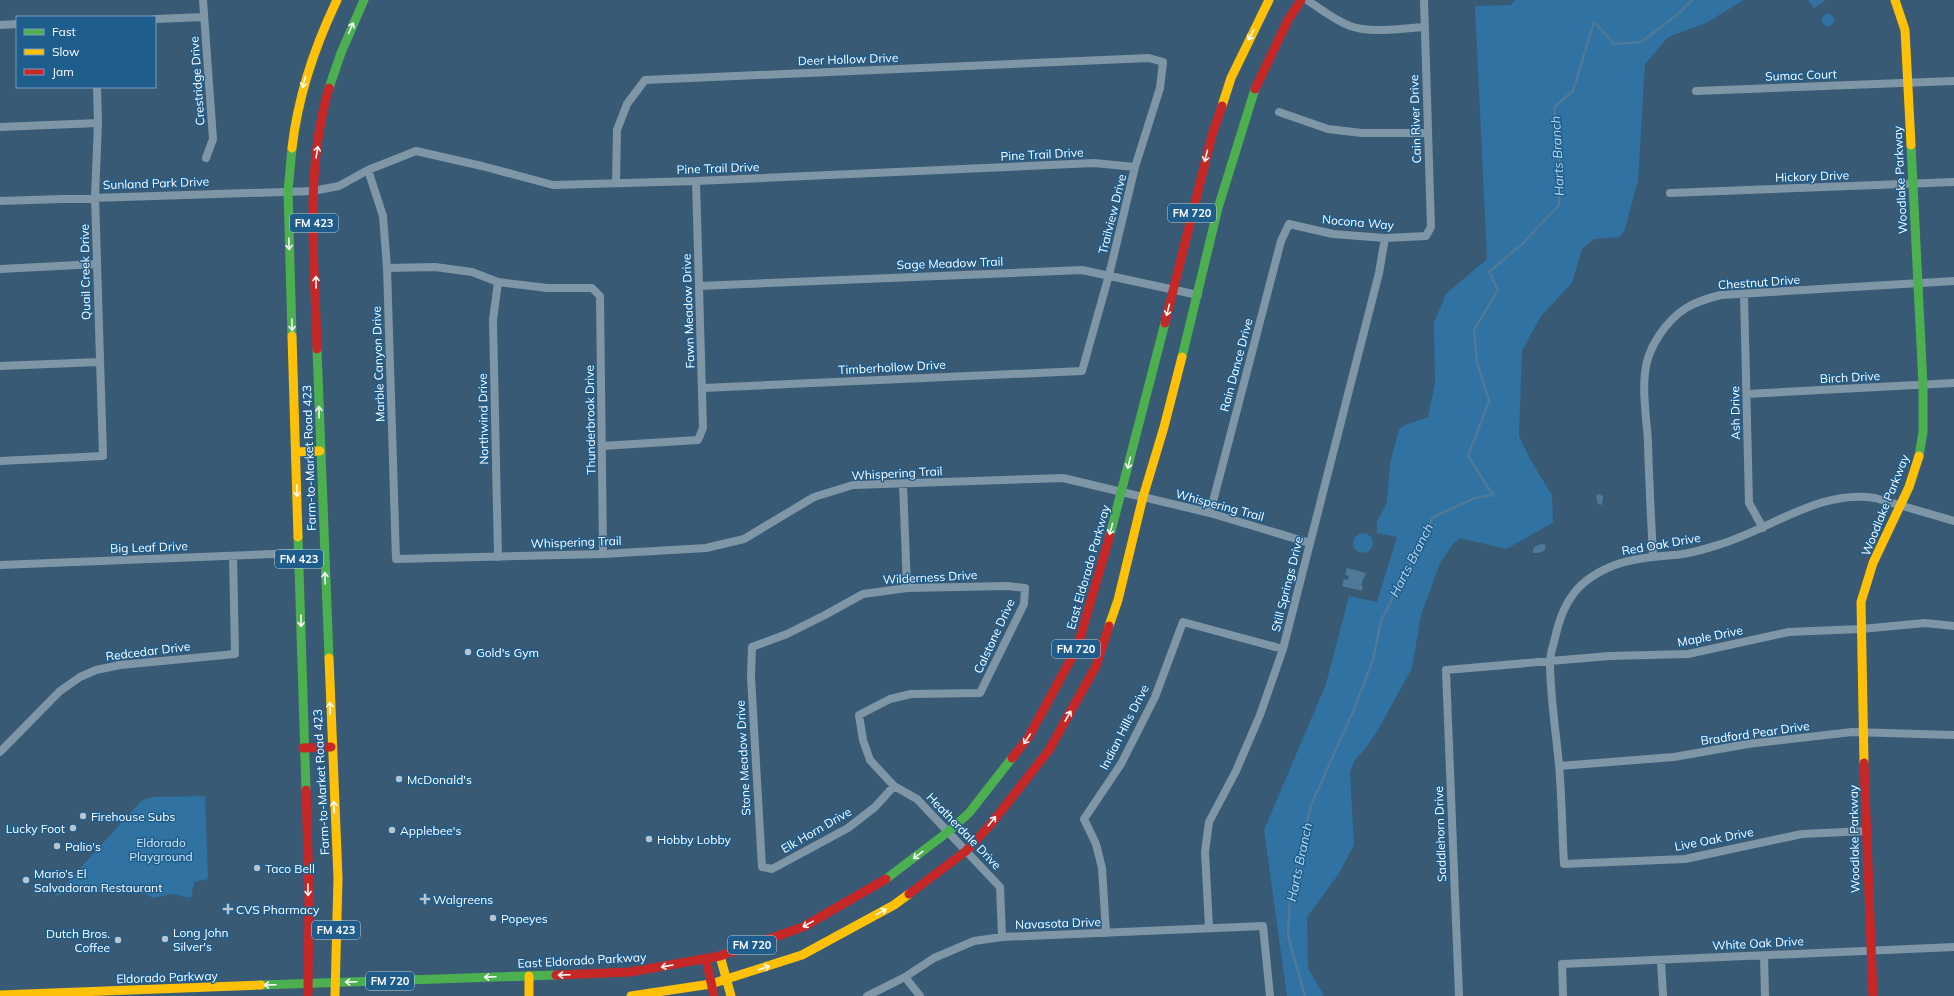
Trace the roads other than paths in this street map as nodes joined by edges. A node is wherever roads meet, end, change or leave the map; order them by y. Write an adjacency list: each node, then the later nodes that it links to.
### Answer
1 (204, 0): 9 (street, Crestridge Drive)
2 (337, 0): 31 (main road, Farm-to-Market Road 423 / FM 423, one-way to 31)
3 (364, 0): 30 (main road, Farm-to-Market Road 423 / FM 423, one-way to 3)
4 (1269, 0): 46 (main road, East Eldorado Parkway / FM 720, one-way to 46)
5 (1301, 0): 47 (main road)
6 (1307, 0): 13 (street)
7 (1424, 0): 13 (street, Cain River Drive)
8 (1895, 0): 16 (main road, Woodlake Parkway)
9 (204, 17): 10 (street); 23 (street, Crestridge Drive)
10 (156, 19)
11 (16, 24): 12 (street)
12 (0, 25)
13 (1425, 27): 22 (street, Cain River Drive)
14 (1163, 62): 24 (street, Trailview Drive); 28 (street, Deer Hollow Drive)
15 (1954, 81): 16 (street, Sumac Court)
16 (1907, 84): 18 (street, Sumac Court); 29 (main road, Woodlake Parkway)
17 (97, 88): 20 (street, Quail Creek Drive)
18 (1696, 91)
19 (1279, 112): 22 (street)
20 (98, 123): 21 (street); 33 (street, Quail Creek Drive)
21 (0, 127)
22 (1427, 133): 36 (street, Cain River Drive)
23 (206, 158)
24 (1135, 168): 26 (street, Pine Trail Drive); 41 (street, Trailview Drive)
25 (368, 170): 28 (street, Pine Trail Drive); 30 (street, Pine Trail Drive); 39 (street, Marble Canyon Drive)
26 (696, 181): 28 (street, Pine Trail Drive); 45 (street, Fawn Meadow Drive)
27 (1954, 182): 29 (street, Hickory Drive)
28 (616, 183)
29 (1912, 184): 32 (street, Hickory Drive); 44 (main road, Woodlake Parkway)
30 (313, 190): 31 (street, Sunland Park Drive); 57 (main road, Farm-to-Market Road 423 / FM 423, one-way to 30)
31 (288, 191): 33 (street, Sunland Park Drive); 58 (main road, Farm-to-Market Road 423 / FM 423, one-way to 58)
32 (1670, 193)
33 (95, 197): 34 (street, Sunland Park Drive); 38 (street, Quail Creek Drive)
34 (0, 201)
35 (1289, 224): 37 (street, Nocona Way); 64 (street, Rain Dance Drive)
36 (1426, 236): 37 (street, Nocona Way)
37 (1385, 238): 67 (street, Still Springs Drive)
38 (97, 264): 40 (street); 49 (street, Quail Creek Drive)
39 (388, 268): 43 (street); 73 (street, Marble Canyon Drive)
40 (0, 269)
41 (1109, 275): 45 (street, Sage Meadow Trail); 46 (street, Sage Meadow Trail); 51 (street, Trailview Drive)
42 (1954, 281): 44 (street, Chestnut Drive)
43 (498, 282): 56 (street, Thunderbrook Drive); 72 (street, Northwind Drive)
44 (1918, 283): 48 (street, Chestnut Drive); 53 (main road, Woodlake Parkway)
45 (700, 286): 54 (street, Fawn Meadow Drive)
46 (1173, 289): 47 (street, Sage Meadow Trail); 61 (main road, East Eldorado Parkway / FM 720, one-way to 61)
47 (1198, 295): 62 (main road)
48 (1744, 295): 55 (street, Ash Drive); 71 (street, Chestnut Drive)
49 (99, 362): 50 (street); 59 (street, Quail Creek Drive)
50 (0, 366)
51 (1082, 371): 54 (street, Timberhollow Drive)
52 (1954, 383): 53 (street, Birch Drive)
53 (1923, 385): 55 (street, Birch Drive); 63 (main road, Woodlake Parkway)
54 (703, 388): 56 (street, Fawn Meadow Drive)
55 (1747, 394): 66 (street, Ash Drive)
56 (602, 446): 69 (street, Thunderbrook Drive)
57 (320, 451): 58 (main road); 86 (main road, Farm-to-Market Road 423 / FM 423, one-way to 57)
58 (296, 452): 68 (main road, Farm-to-Market Road 423 / FM 423, one-way to 68)
59 (0, 461)
60 (903, 484): 61 (street, Whispering Trail); 69 (street, Whispering Trail); 75 (street)
61 (1122, 492): 62 (street, Whispering Trail); 91 (main road, East Eldorado Parkway / FM 720, one-way to 91)
62 (1143, 497): 64 (street, Whispering Trail); 93 (main road, one-way to 62)
63 (1900, 504): 65 (street, Red Oak Drive); 66 (street, Red Oak Drive); 78 (main road, Woodlake Parkway)
64 (1210, 513): 67 (street, Whispering Trail)
65 (1954, 521)
66 (1763, 528): 71 (street, Red Oak Drive)
67 (1310, 543): 80 (street, Still Springs Drive)
68 (299, 553): 70 (street, Big Leaf Drive); 87 (main road, Farm-to-Market Road 423 / FM 423, one-way to 87)
69 (603, 554): 72 (street, Whispering Trail)
70 (233, 556): 74 (street, Big Leaf Drive); 88 (street, Redcedar Drive)
71 (1654, 556): 81 (street, Red Oak Drive)
72 (498, 557): 73 (street, Whispering Trail)
73 (396, 560)
74 (0, 565)
75 (907, 588): 76 (street, Wilderness Drive); 79 (street, Wilderness Drive)
76 (1025, 588): 83 (street, Calstone Drive)
77 (1954, 626): 78 (street, Maple Drive)
78 (1861, 629): 81 (street, Maple Drive); 84 (main road, Woodlake Parkway)
79 (752, 647): 95 (street, Stone Meadow Drive)
80 (1283, 648): 96 (street, Still Springs Drive); 97 (street, Indian Hills Drive)
81 (1550, 660): 82 (street, Maple Drive); 89 (street, Red Oak Drive)
82 (1446, 670): 122 (street, Saddlehorn Drive)
83 (859, 715): 90 (street, Heatherdale Drive)
84 (1863, 733): 85 (street, Bradford Pear Drive); 89 (street, Bradford Pear Drive); 92 (main road, Woodlake Parkway)
85 (1954, 736)
86 (331, 747): 87 (main road); 108 (main road, Farm-to-Market Road 423 / FM 423, one-way to 86)
87 (303, 748): 109 (main road, Farm-to-Market Road 423 / FM 423, one-way to 109)
88 (0, 752)
89 (1559, 766): 94 (street, Red Oak Drive)
90 (894, 786): 91 (street, Heatherdale Drive); 95 (street, Elk Horn Drive)
91 (949, 831): 93 (street, Heatherdale Drive); 102 (main road, East Eldorado Parkway / FM 720, one-way to 102)
92 (1867, 831): 94 (street, Live Oak Drive); 100 (main road, Woodlake Parkway)
93 (966, 851): 98 (street, Heatherdale Drive); 107 (main road, one-way to 93)
94 (1564, 864)
95 (762, 867)
96 (1209, 927): 97 (street, Navasota Drive); 121 (street, Navasota Drive)
97 (1106, 933): 98 (street, Navasota Drive)
98 (1002, 937): 106 (street, Navasota Drive)
99 (1954, 947): 100 (street, White Oak Drive)
100 (1870, 950): 101 (street, White Oak Drive); 126 (main road, Woodlake Parkway)
101 (1764, 955): 104 (street, White Oak Drive); 125 (street)
102 (720, 956): 103 (main road, East Eldorado Parkway / FM 720); 107 (main road)
103 (706, 959): 105 (main road, East Eldorado Parkway / FM 720, one-way to 105); 110 (main road)
104 (1661, 960): 123 (street, White Oak Drive); 124 (street)
105 (529, 976): 108 (main road, East Eldorado Parkway / FM 720, one-way to 108); 115 (main road)
106 (905, 977): 119 (street, Navasota Drive); 120 (street)
107 (727, 980): 110 (main road); 118 (main road)
108 (335, 983): 109 (main road, Eldorado Parkway); 114 (main road, Farm-to-Market Road 423 / FM 423)
109 (309, 984): 112 (main road, Eldorado Parkway, one-way to 112); 113 (main road, Farm-to-Market Road 423 / FM 423)
110 (711, 984): 116 (main road); 117 (main road)
111 (0, 995): 112 (main road, Eldorado Parkway)
112 (44, 995)
113 (308, 996)
114 (335, 996)
115 (529, 996)
116 (631, 996)
117 (714, 996)
118 (731, 996)
119 (867, 996)
120 (920, 996)
121 (1270, 996)
122 (1459, 996)
123 (1563, 996)
124 (1663, 996)
125 (1765, 996)
126 (1872, 996)

